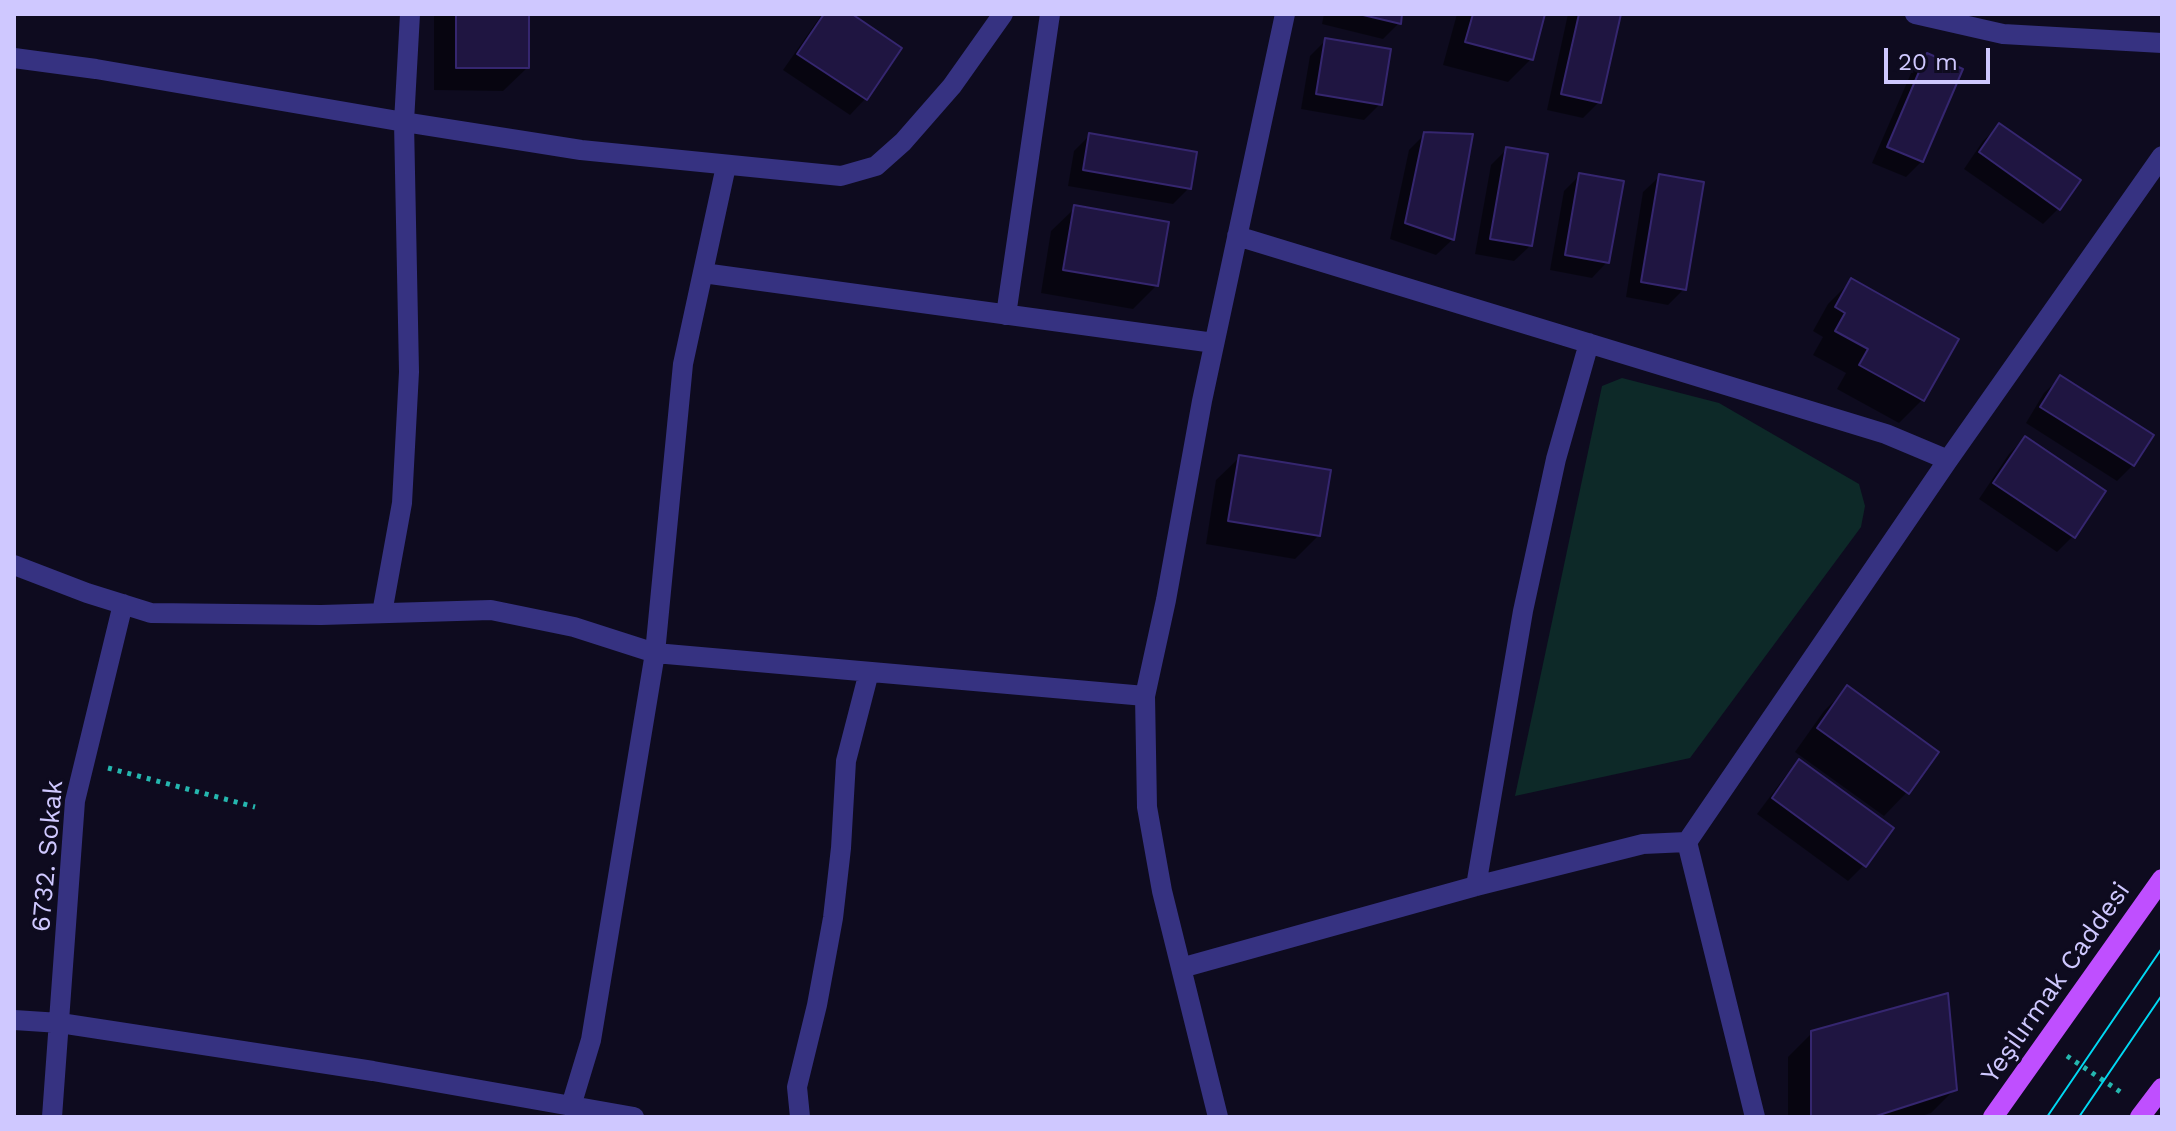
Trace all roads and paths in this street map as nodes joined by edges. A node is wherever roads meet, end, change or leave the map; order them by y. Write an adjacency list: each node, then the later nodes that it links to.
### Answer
1 (410, 14): 8 (street)
2 (1003, 14): 10 (street)
3 (1050, 14): 13 (street)
4 (1285, 14): 11 (street)
5 (1915, 14): 6 (street)
6 (2162, 43)
7 (14, 58): 8 (street)
8 (404, 122): 10 (street); 19 (street)
9 (2162, 156): 16 (street)
10 (726, 166): 12 (street)
11 (1237, 236): 14 (street); 15 (street)
12 (703, 273): 13 (street); 20 (street)
13 (1006, 315): 14 (street)
14 (1214, 343): 22 (street)
15 (1589, 343): 16 (street); 27 (street)
16 (1948, 460): 25 (street)
17 (14, 565): 18 (street)
18 (123, 604): 19 (street); 23 (street, 6732. Sokak)
19 (382, 613): 20 (street)
20 (655, 653): 21 (street); 33 (street)
21 (869, 672): 22 (street); 37 (street)
22 (1145, 696): 28 (street)
23 (84, 762): 24 (path); 30 (street, 6732. Sokak)
24 (255, 807)
25 (1687, 842): 27 (street); 39 (street)
26 (2162, 879): 31 (main road, Yeşilırmak Caddesi)
27 (1476, 886): 28 (street)
28 (1181, 968): 38 (street)
29 (14, 1020): 30 (street)
30 (60, 1023): 33 (street); 35 (street, 6732. Sokak)
31 (2046, 1042): 34 (path); 40 (main road, Yeşilırmak Caddesi)
32 (2162, 1088): 34 (main road)
33 (571, 1106): 36 (street)
34 (2143, 1113)
35 (52, 1117)
36 (634, 1117)
37 (800, 1117)
38 (1218, 1117)
39 (1755, 1117)
40 (1993, 1117)

